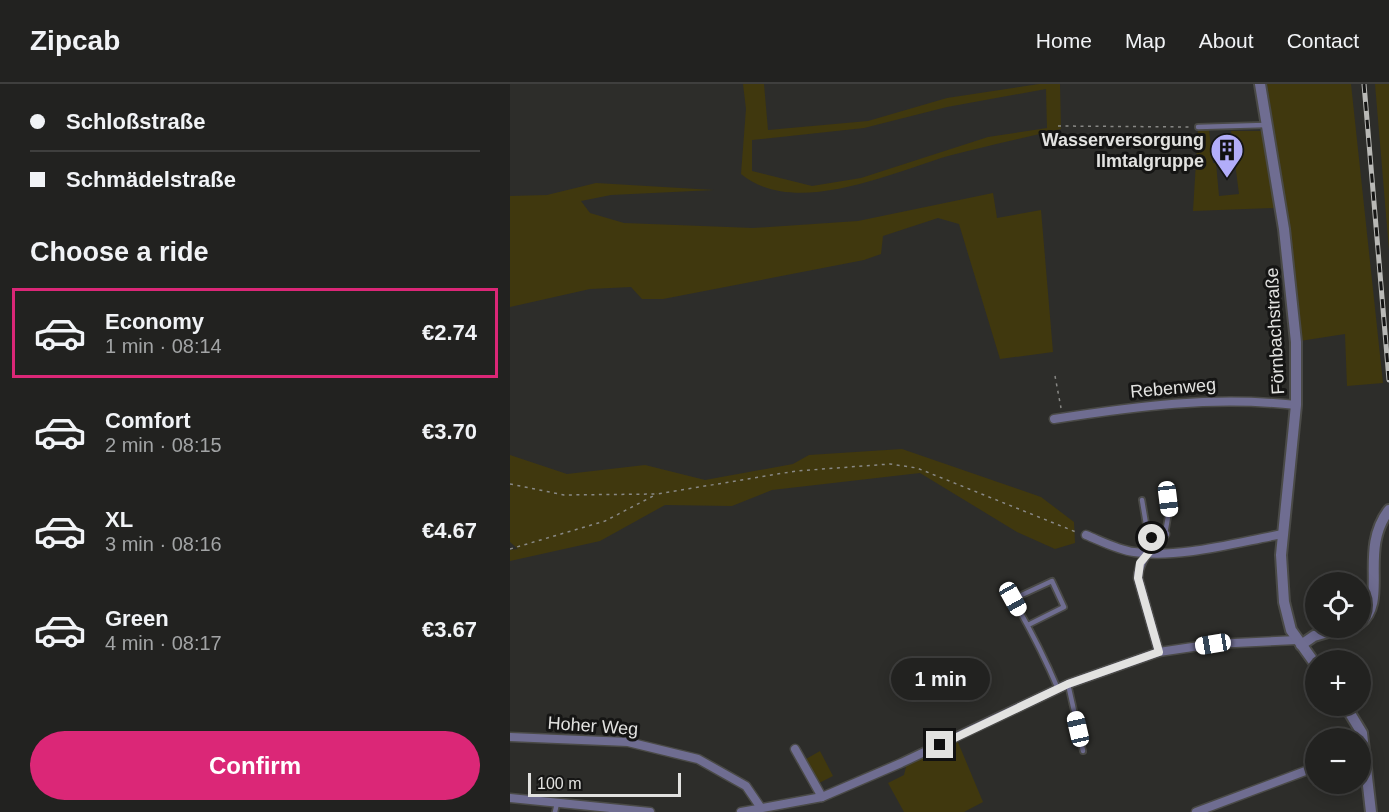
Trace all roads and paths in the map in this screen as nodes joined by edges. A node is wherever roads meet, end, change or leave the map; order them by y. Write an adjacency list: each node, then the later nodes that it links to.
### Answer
1 (1260, 84): 2 (street, Förnbachstraße)
2 (1265, 125): 4 (lane); 6 (street, Förnbachstraße)
3 (1058, 126): 4 (path)
4 (1198, 127)
5 (1055, 376): 7 (path)
6 (1296, 405): 7 (street, Rebenweg); 13 (street, Förnbachstraße)
7 (1058, 419)
8 (510, 484): 10 (path)
9 (1166, 487): 15 (lane)
10 (657, 494): 14 (path); 16 (path)
11 (1142, 500): 15 (lane)
12 (1389, 510): 18 (street)
13 (1282, 534): 17 (street); 23 (street, Förnbachstraße)
14 (1086, 536): 17 (street)
15 (1163, 537): 17 (street)
16 (510, 549)
17 (1147, 552): 25 (street)
18 (1386, 569)
19 (1383, 606): 20 (street)
20 (1371, 618)
21 (1028, 625): 21 (lane); 27 (lane)
22 (1310, 638): 23 (street)
23 (1299, 643): 24 (street, Förnbachstraße); 25 (street)
24 (1305, 651)
25 (1159, 652): 26 (street)
26 (1068, 684): 27 (street); 30 (lane)
27 (1058, 689): 33 (street)
28 (510, 737): 36 (street, Hoher Weg)
29 (795, 749): 33 (street)
30 (1083, 751)
31 (1305, 772): 39 (street)
32 (1369, 794): 40 (street)
33 (822, 797): 36 (street)
34 (510, 798): 35 (street)
35 (556, 808): 37 (street)
36 (761, 808): 38 (street)
37 (650, 812)
38 (741, 812)
39 (1196, 812)
40 (1371, 812)

